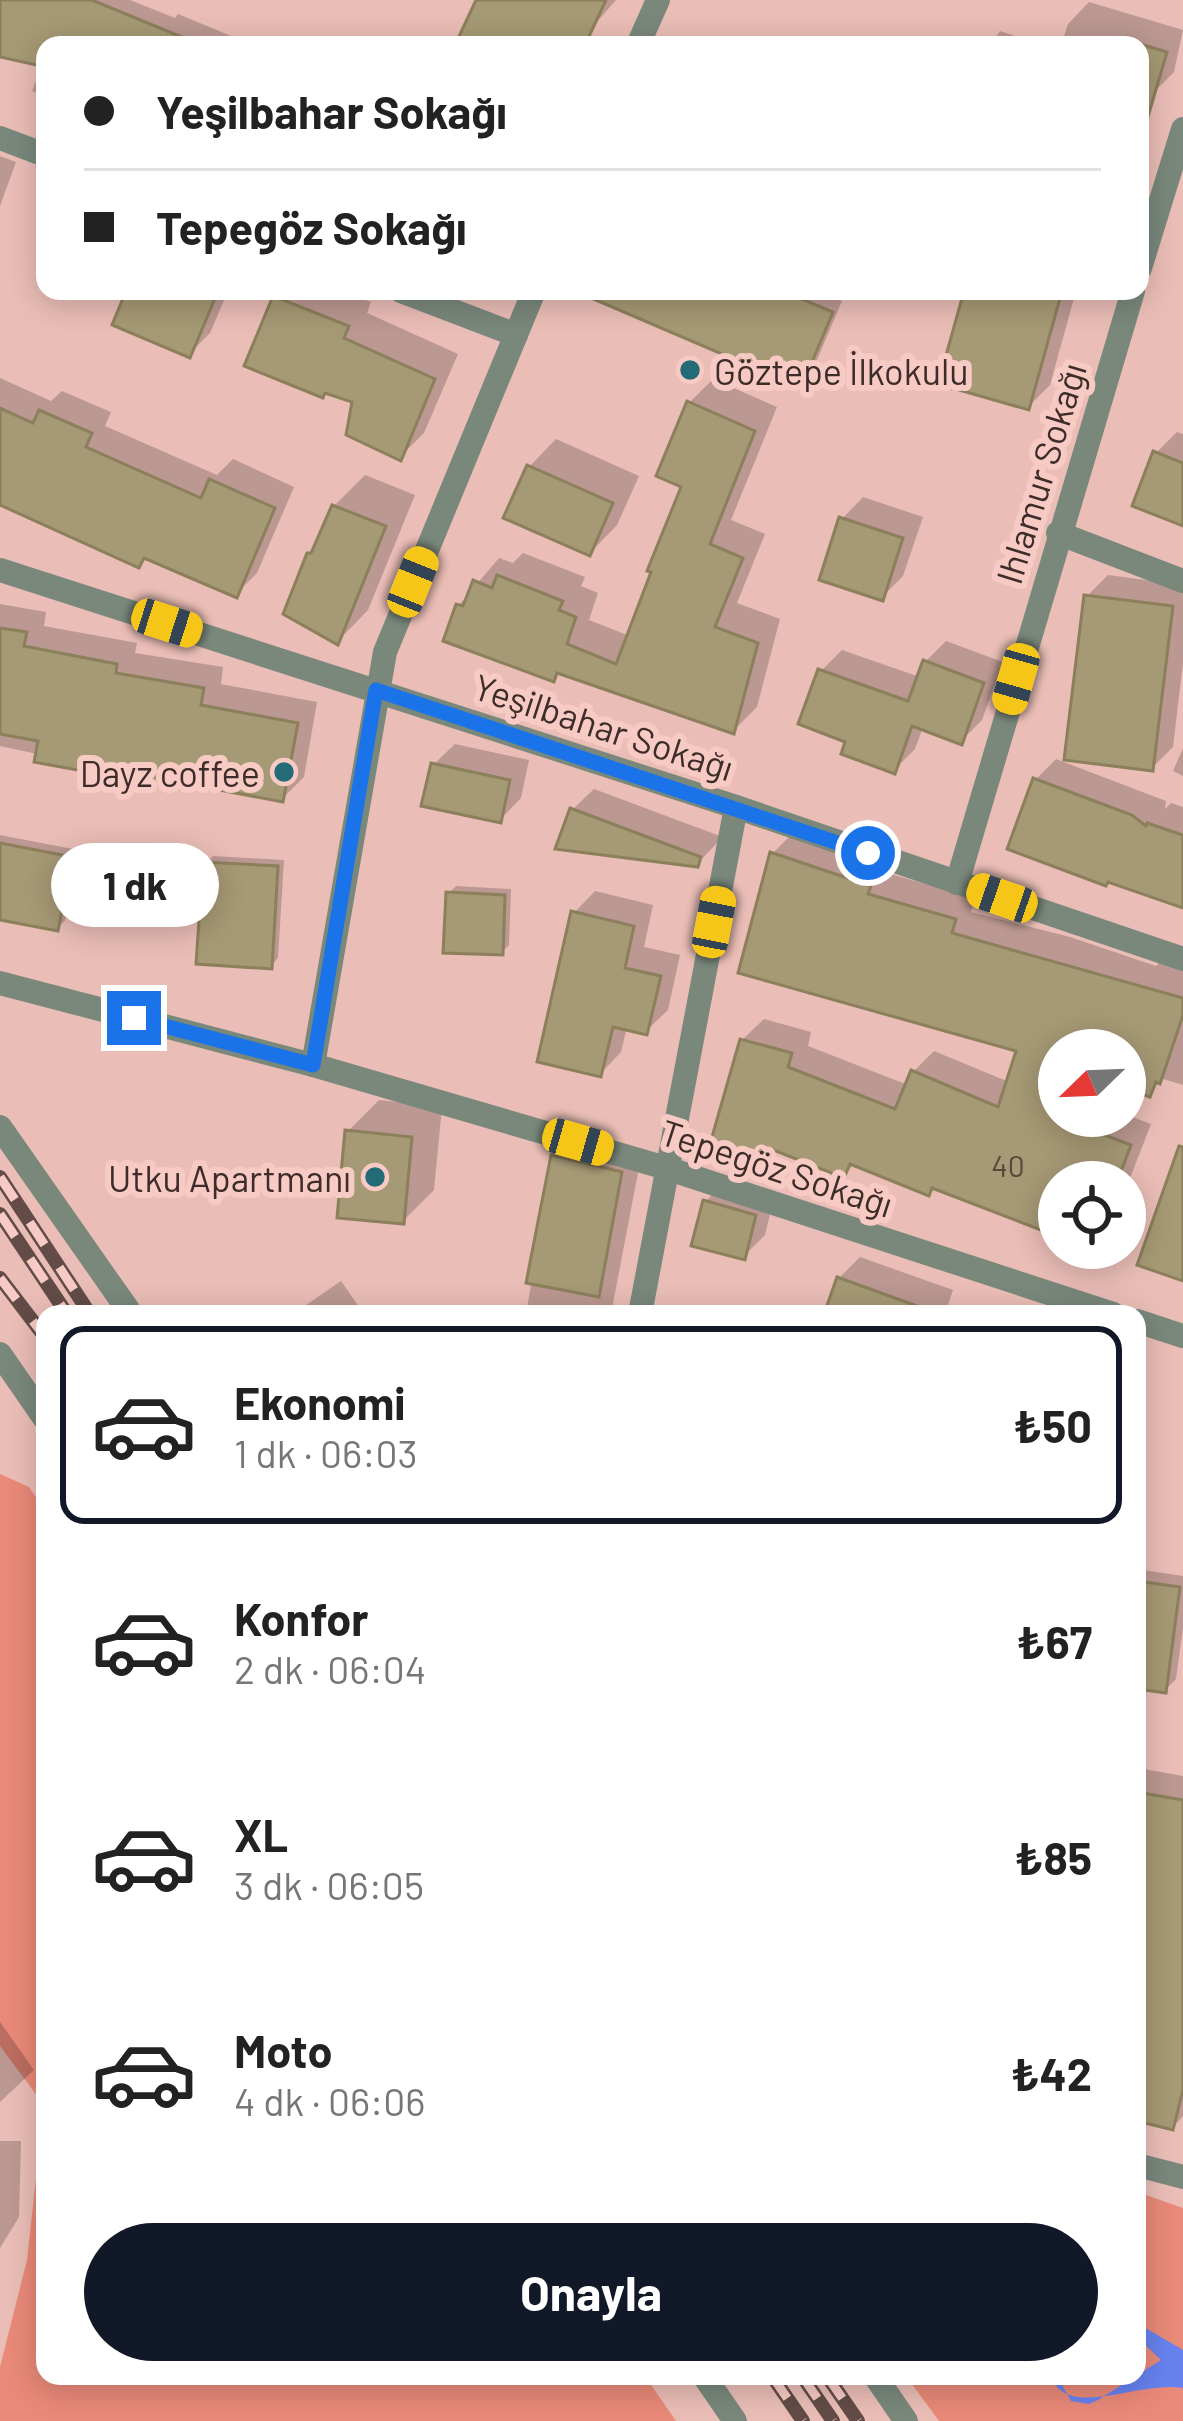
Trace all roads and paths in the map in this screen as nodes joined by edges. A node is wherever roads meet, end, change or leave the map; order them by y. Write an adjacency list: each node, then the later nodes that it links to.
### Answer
1 (658, 0): 2 (street)
2 (642, 36)
3 (1183, 129): 6 (street)
4 (0, 138): 5 (street)
5 (36, 152)
6 (1158, 209): 7 (street); 8 (street)
7 (1183, 218)
8 (1149, 238)
9 (425, 300): 12 (street)
10 (531, 300): 12 (street)
11 (1130, 300): 13 (street, Ihlamur Sokağı)
12 (516, 335): 16 (street)
13 (1058, 533): 15 (street); 18 (street, Ihlamur Sokağı)
14 (0, 570): 16 (street, Yeşilbahar Sokağı)
15 (1183, 581)
16 (376, 690): 17 (street, Yeşilbahar Sokağı); 21 (street)
17 (736, 807): 18 (street, Yeşilbahar Sokağı); 23 (street)
18 (957, 883): 19 (street, Yeşilbahar Sokağı)
19 (1183, 959)
20 (0, 983): 21 (street, Tepegöz Sokağı)
21 (313, 1065): 23 (street, Tepegöz Sokağı)
22 (0, 1127): 24 (street)
23 (666, 1168): 25 (street); 26 (street, Tepegöz Sokağı)
24 (125, 1305)
25 (642, 1305)
26 (1085, 1305)
27 (1146, 1325): 28 (street)
28 (1183, 1336)
29 (0, 1354): 30 (street)
30 (36, 1406)
31 (1146, 2167): 32 (street)
32 (1183, 2177)
33 (710, 2385): 35 (street)
34 (881, 2385): 36 (street)
35 (735, 2421)
36 (906, 2421)

